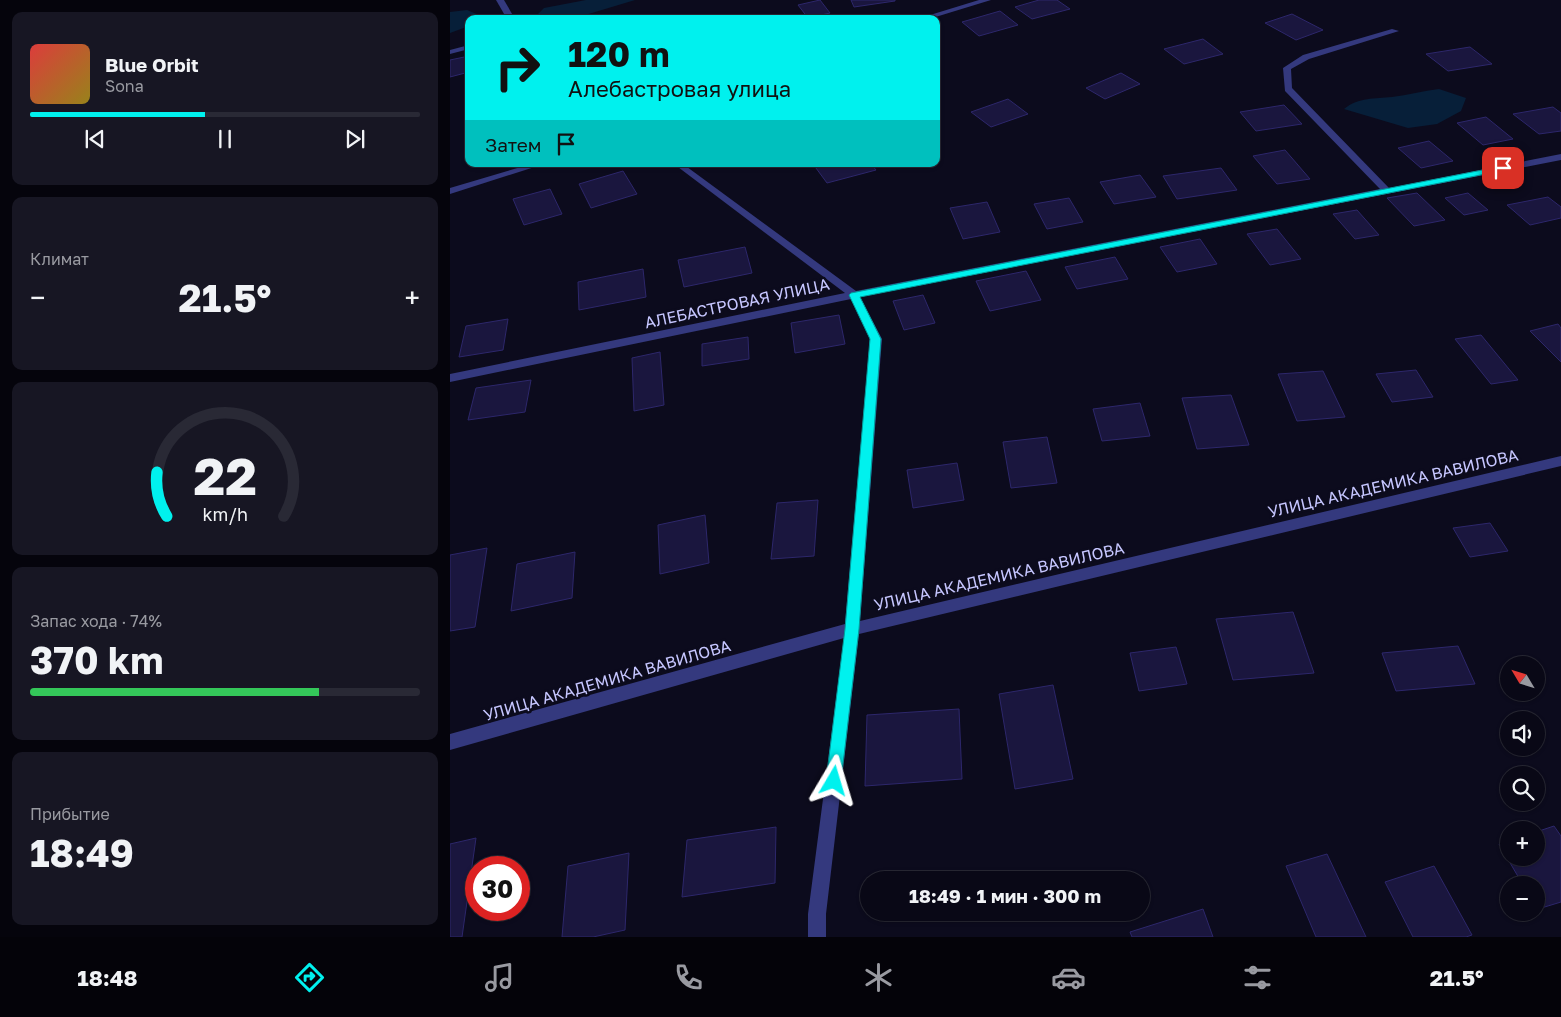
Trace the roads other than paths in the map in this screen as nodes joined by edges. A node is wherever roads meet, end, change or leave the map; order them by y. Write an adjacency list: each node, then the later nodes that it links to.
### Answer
1 (500, 0): 3 (street)
2 (987, 0): 4 (street)
3 (509, 15)
4 (934, 15)
5 (1395, 31): 12 (street)
6 (465, 48): 7 (street)
7 (450, 52)
8 (1561, 157): 12 (street, АЛЕБАСТРОВАЯ УЛИЦА)
9 (530, 167): 11 (street)
10 (682, 167): 13 (street)
11 (450, 191)
12 (1387, 191): 13 (street, АЛЕБАСТРОВАЯ УЛИЦА)
13 (854, 295): 14 (street, АЛЕБАСТРОВАЯ УЛИЦА); 16 (street)
14 (450, 378)
15 (1561, 461): 16 (street, УЛИЦА АКАДЕМИКА ВАВИЛОВА)
16 (852, 629): 17 (street, УЛИЦА АКАДЕМИКА ВАВИЛОВА); 18 (street)
17 (450, 742)
18 (817, 937)

